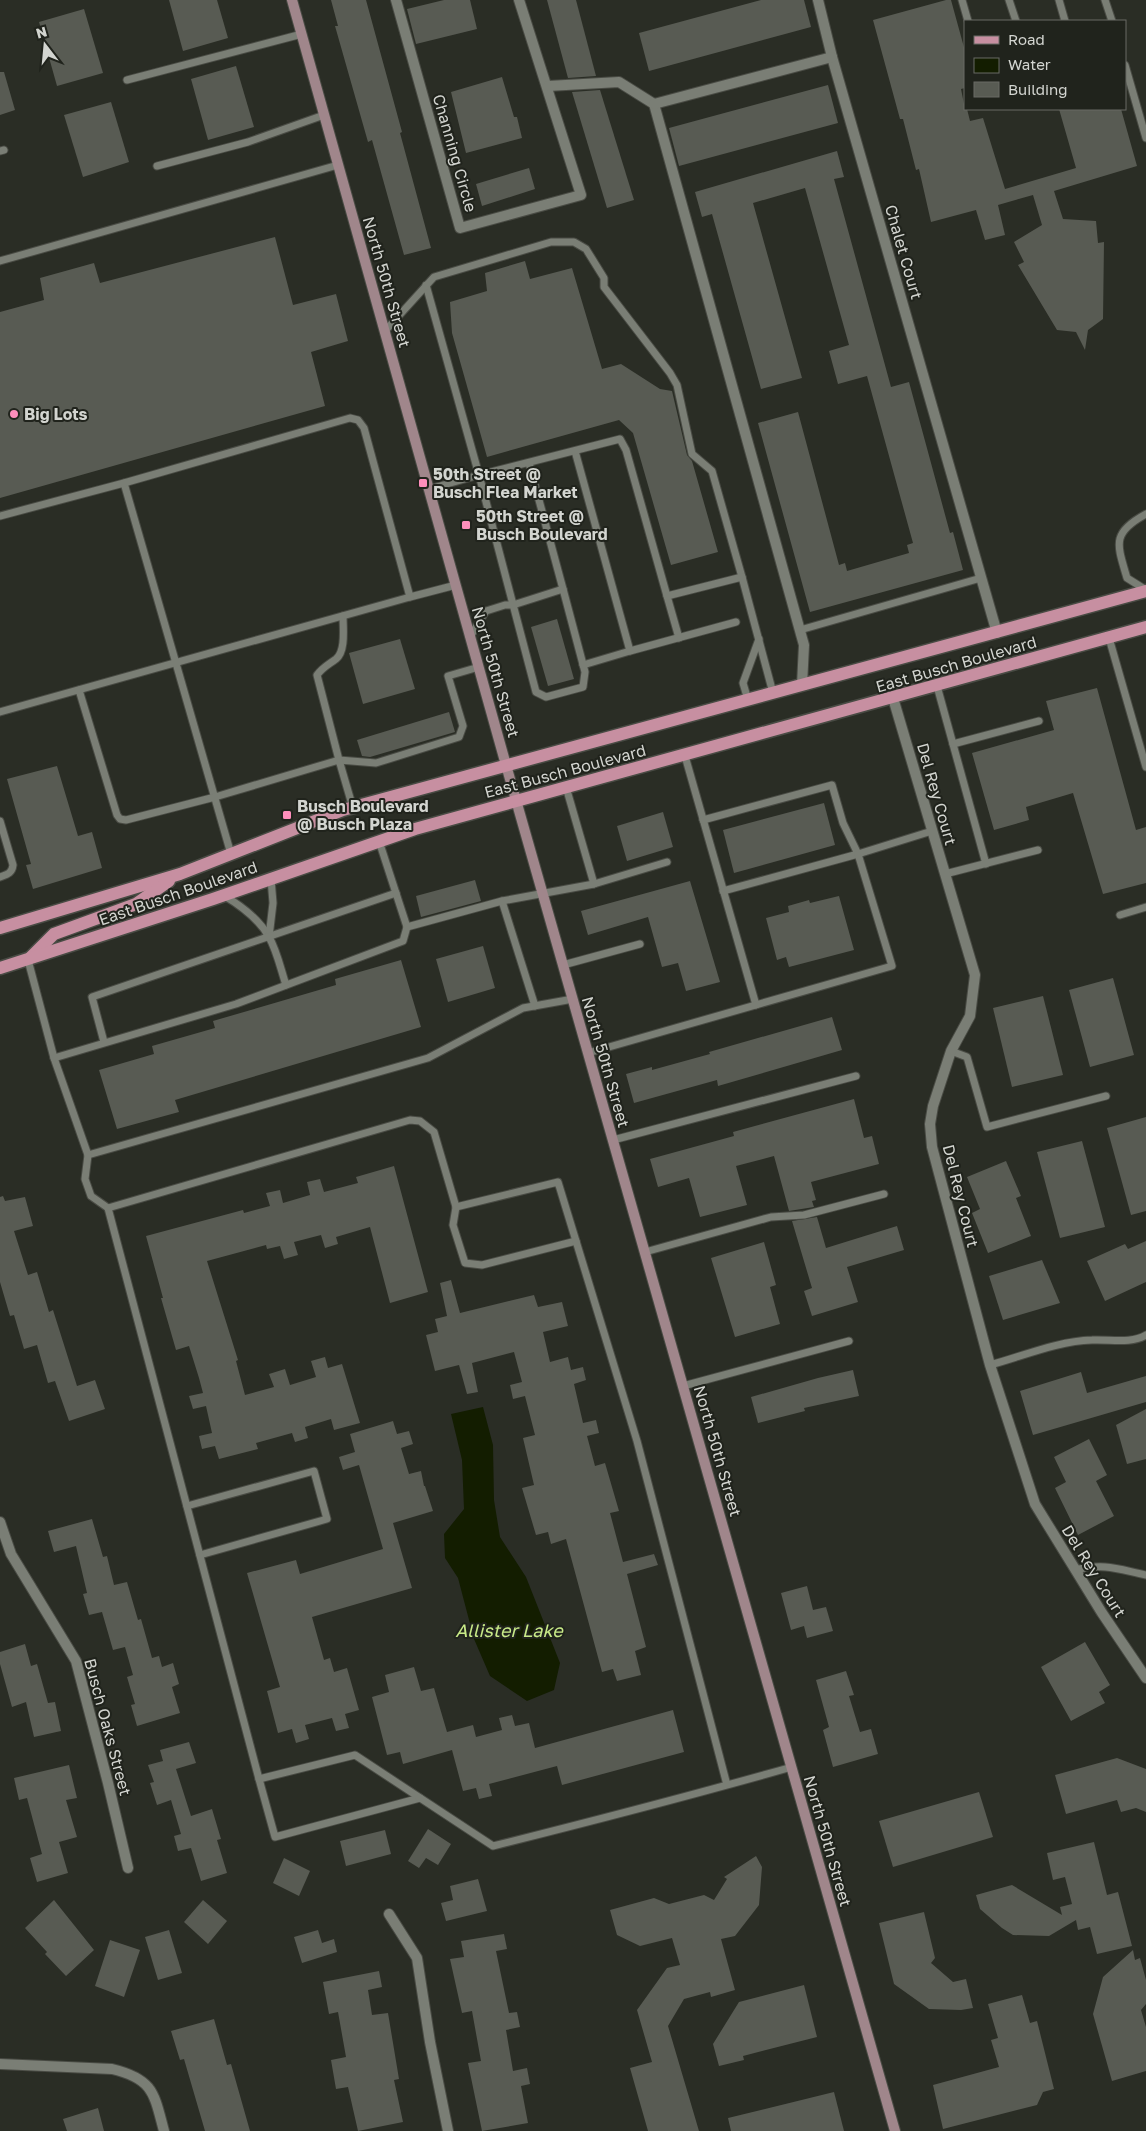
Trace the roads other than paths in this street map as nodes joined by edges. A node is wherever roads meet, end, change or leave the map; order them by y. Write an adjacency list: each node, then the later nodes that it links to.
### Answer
1 (292, 0): 13 (street, North 50th Street)
2 (396, 0): 17 (street, Channing Circle)
3 (518, 0): 17 (street, Channing Circle)
4 (818, 0): 14 (street, Chalet Court)
5 (962, 0): 9 (lane)
6 (1010, 0): 10 (lane)
7 (1059, 0): 11 (lane)
8 (1105, 0): 12 (lane)
9 (968, 20)
10 (1016, 20)
11 (1065, 20)
12 (1112, 20)
13 (302, 34): 16 (lane); 19 (street, North 50th Street)
14 (832, 57): 18 (street); 34 (street, Chalet Court)
15 (1126, 68): 20 (lane)
16 (127, 80)
17 (548, 86): 18 (street)
18 (654, 104): 44 (street)
19 (324, 115): 21 (street, North 50th Street); 22 (lane)
20 (1146, 138)
21 (338, 165): 23 (lane); 25 (street, North 50th Street)
22 (157, 166)
23 (0, 261)
24 (426, 285): 25 (lane); 28 (lane); 33 (lane)
25 (385, 331): 30 (street, North 50th Street)
26 (575, 451): 27 (lane); 38 (lane); 50 (lane)
27 (529, 463): 28 (lane); 36 (lane)
28 (479, 475): 30 (lane); 40 (lane)
29 (124, 483): 32 (lane); 39 (lane); 51 (lane)
30 (429, 489): 35 (street, North 50th Street)
31 (1146, 514): 37 (lane)
32 (0, 516)
33 (742, 577): 38 (lane); 48 (lane)
34 (981, 578): 44 (lane); 45 (street, Chalet Court)
35 (456, 585): 39 (lane); 46 (street, North 50th Street)
36 (563, 589): 40 (lane); 52 (lane)
37 (1146, 590): 45 (main road, East Busch Boulevard)
38 (666, 596): 47 (lane)
39 (410, 597): 41 (lane)
40 (513, 605): 46 (lane); 52 (lane)
41 (343, 616): 51 (lane); 64 (lane)
42 (736, 622): 47 (lane)
43 (1146, 628): 49 (main road, East Busch Boulevard)
44 (800, 630): 54 (street)
45 (997, 633): 54 (main road, East Busch Boulevard)
46 (470, 637): 53 (street, North 50th Street)
47 (679, 638): 50 (lane)
48 (759, 638): 57 (lane); 59 (lane)
49 (1109, 638): 55 (main road, East Busch Boulevard); 66 (lane)
50 (630, 651): 52 (lane)
51 (176, 662): 56 (lane); 68 (lane)
52 (583, 665)
53 (479, 667): 64 (lane); 65 (street, North 50th Street)
54 (802, 685): 57 (main road, East Busch Boulevard)
55 (937, 686): 58 (main road, East Busch Boulevard); 62 (lane)
56 (80, 690): 60 (lane); 68 (lane)
57 (774, 693): 59 (main road, East Busch Boulevard)
58 (893, 698): 63 (main road, East Busch Boulevard); 73 (street, Del Rey Court)
59 (748, 700): 65 (main road, East Busch Boulevard)
60 (0, 712)
61 (1039, 721): 62 (lane)
62 (953, 744): 79 (lane)
63 (685, 756): 67 (main road, East Busch Boulevard); 71 (lane)
64 (339, 760): 68 (lane); 70 (lane)
65 (506, 765): 69 (street, North 50th Street); 70 (main road, East Busch Boulevard)
66 (1146, 767)
67 (566, 787): 69 (main road, East Busch Boulevard); 84 (lane)
68 (215, 797): 76 (lane)
69 (517, 801): 74 (main road, East Busch Boulevard); 88 (street, North 50th Street)
70 (353, 808): 76 (main road, East Busch Boulevard)
71 (703, 820): 77 (lane); 85 (lane)
72 (0, 821): 82 (lane)
73 (932, 831): 77 (lane); 81 (street, Del Rey Court)
74 (379, 841): 83 (main road, East Busch Boulevard); 86 (lane)
75 (1038, 850): 79 (lane)
76 (231, 854): 80 (main road, East Busch Boulevard)
77 (858, 854): 85 (lane); 101 (lane)
78 (667, 862): 84 (lane)
79 (986, 864): 81 (lane)
80 (180, 874): 93 (main road, East Busch Boulevard); 96 (main road)
81 (945, 874): 104 (street, Del Rey Court)
82 (0, 877)
83 (272, 879): 87 (main road, East Busch Boulevard); 94 (lane)
84 (594, 884): 88 (lane)
85 (723, 890): 101 (lane)
86 (396, 893): 92 (lane); 94 (lane)
87 (222, 895): 94 (lane); 96 (main road, East Busch Boulevard)
88 (543, 895): 89 (lane); 97 (street, North 50th Street)
89 (502, 901): 92 (lane); 102 (lane)
90 (1146, 907): 91 (lane)
91 (1120, 915)
92 (407, 927): 99 (lane)
93 (0, 928)
94 (269, 937): 99 (lane); 103 (lane)
95 (640, 944): 97 (lane)
96 (28, 960): 98 (main road, East Busch Boulevard); 106 (lane)
97 (563, 965): 100 (street, North 50th Street)
98 (0, 968)
99 (286, 985): 103 (lane)
100 (573, 999): 102 (lane); 105 (street, North 50th Street)
101 (756, 1005): 105 (lane)
102 (535, 1006): 110 (lane)
103 (104, 1042): 106 (lane)
104 (951, 1051): 108 (lane); 118 (street, Del Rey Court)
105 (588, 1053): 109 (street, North 50th Street)
106 (54, 1058): 110 (lane)
107 (856, 1076): 109 (lane)
108 (1106, 1096)
109 (613, 1140): 115 (street, North 50th Street)
110 (88, 1155): 113 (lane)
111 (884, 1194): 115 (lane)
112 (456, 1207): 113 (lane); 114 (lane); 114 (lane)
113 (108, 1208): 120 (lane)
114 (576, 1241): 128 (lane)
115 (645, 1252): 119 (street, North 50th Street)
116 (1146, 1335): 118 (lane)
117 (849, 1341): 119 (lane)
118 (990, 1365): 123 (street, Del Rey Court)
119 (683, 1386): 126 (street, North 50th Street)
120 (187, 1506): 122 (lane); 122 (lane)
121 (0, 1522): 130 (street, Busch Oaks Street)
122 (200, 1555): 127 (lane)
123 (1075, 1570): 124 (lane); 125 (street, Del Rey Court)
124 (1146, 1574)
125 (1146, 1678)
126 (792, 1767): 128 (lane); 135 (street, North 50th Street)
127 (259, 1779): 129 (lane); 129 (lane)
128 (727, 1785): 129 (lane)
129 (420, 1798)
130 (128, 1868)
131 (389, 1914): 134 (street)
132 (0, 2064): 133 (street)
133 (164, 2131)
134 (448, 2131)
135 (895, 2131)

